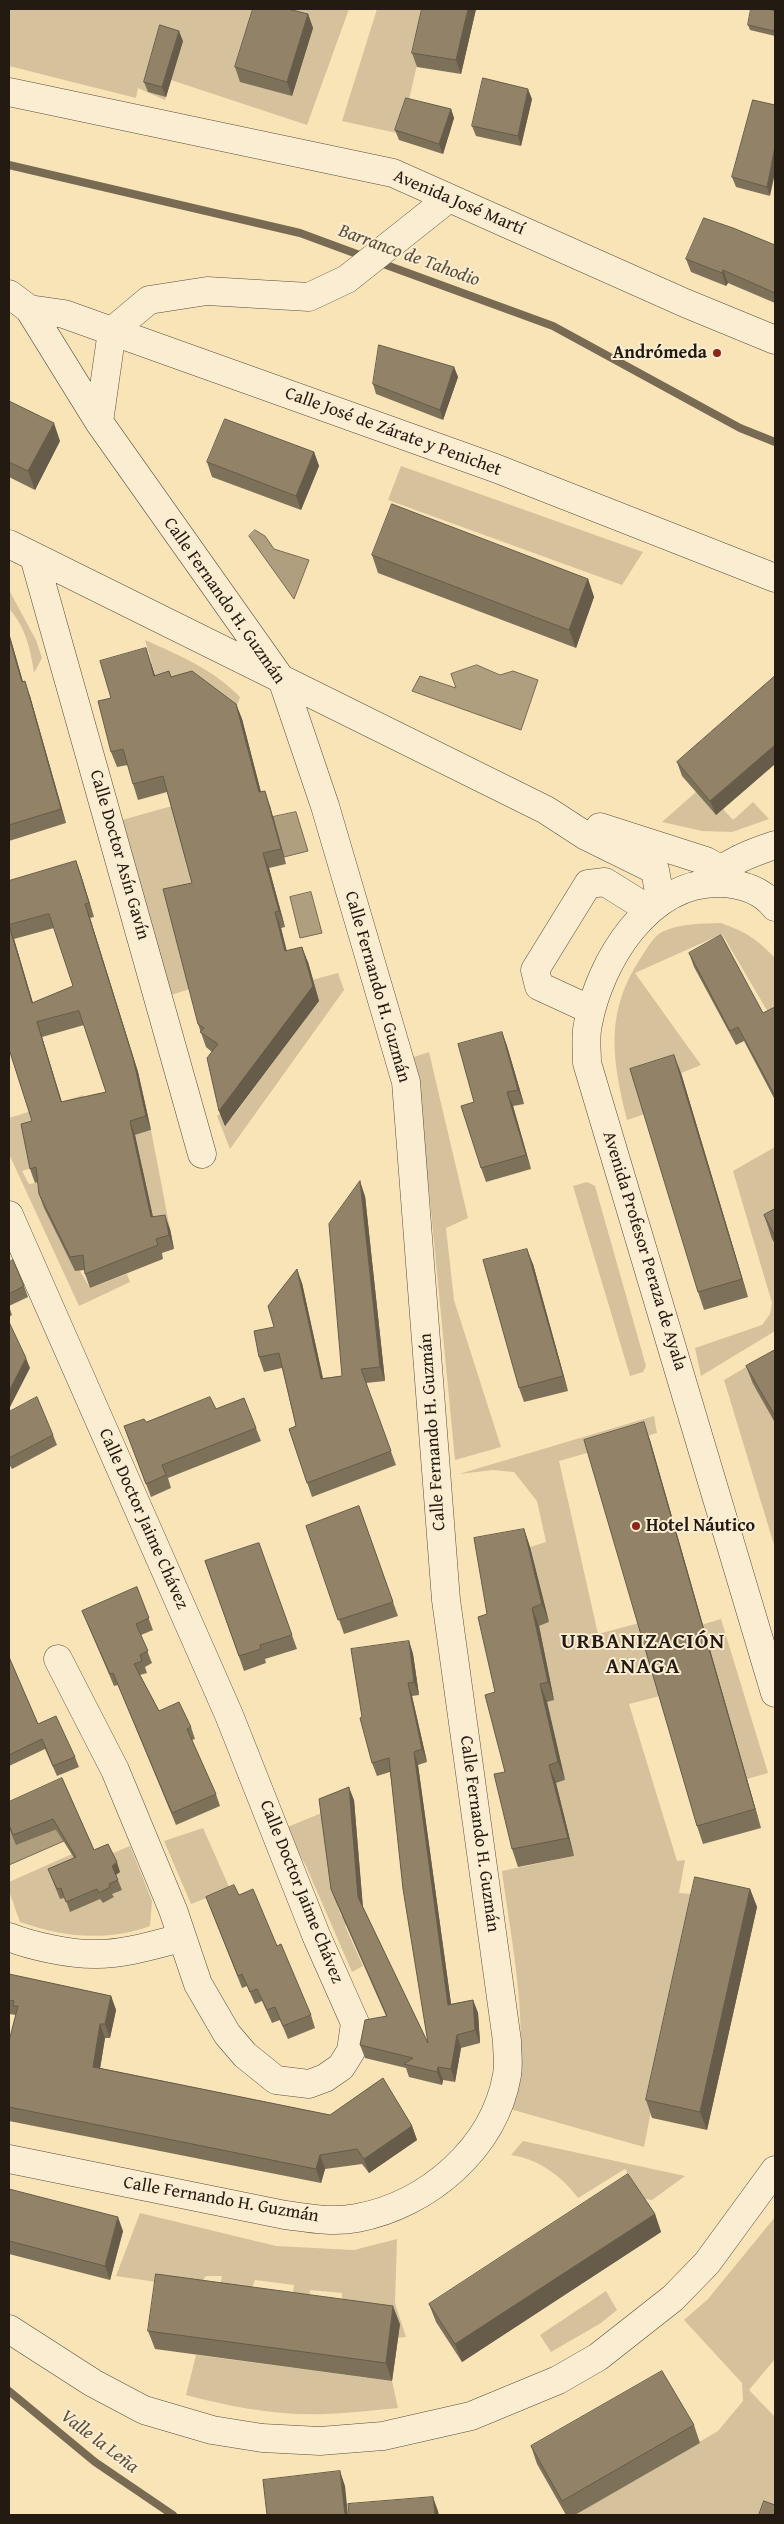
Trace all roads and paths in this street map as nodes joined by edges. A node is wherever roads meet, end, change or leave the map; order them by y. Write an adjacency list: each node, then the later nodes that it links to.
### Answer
1 (9, 92): 2 (street, Avenida José Martí)
2 (449, 198): 4 (street); 5 (street, Avenida José Martí)
3 (19, 301): 4 (street, Calle José de Zárate y Penichet); 6 (street, Calle Fernando H. Guzmán)
4 (112, 331): 6 (street); 9 (street, Calle José de Zárate y Penichet)
5 (775, 340)
6 (99, 422): 10 (street, Calle Fernando H. Guzmán)
7 (9, 544): 8 (street)
8 (34, 556): 10 (street); 17 (street, Calle Doctor Asín Gavín)
9 (775, 578)
10 (283, 682): 11 (street); 23 (street, Calle Fernando H. Guzmán)
11 (546, 810): 13 (street); 15 (street)
12 (775, 845): 13 (street, Avenida Profesor Peraza de Ayala)
13 (721, 879): 14 (street); 15 (street, Avenida Profesor Peraza de Ayala)
14 (775, 907)
15 (650, 910): 16 (street, Avenida Profesor Peraza de Ayala); 16 (street)
16 (591, 1010): 20 (street, Avenida Profesor Peraza de Ayala)
17 (202, 1154)
18 (9, 1215): 22 (street, Calle Doctor Jaime Chávez)
19 (58, 1660): 22 (street, Calle Doctor Jaime Chávez)
20 (775, 1693)
21 (9, 1937): 22 (street)
22 (181, 1938)
23 (9, 2159)
24 (775, 2170): 25 (street)
25 (9, 2328)

